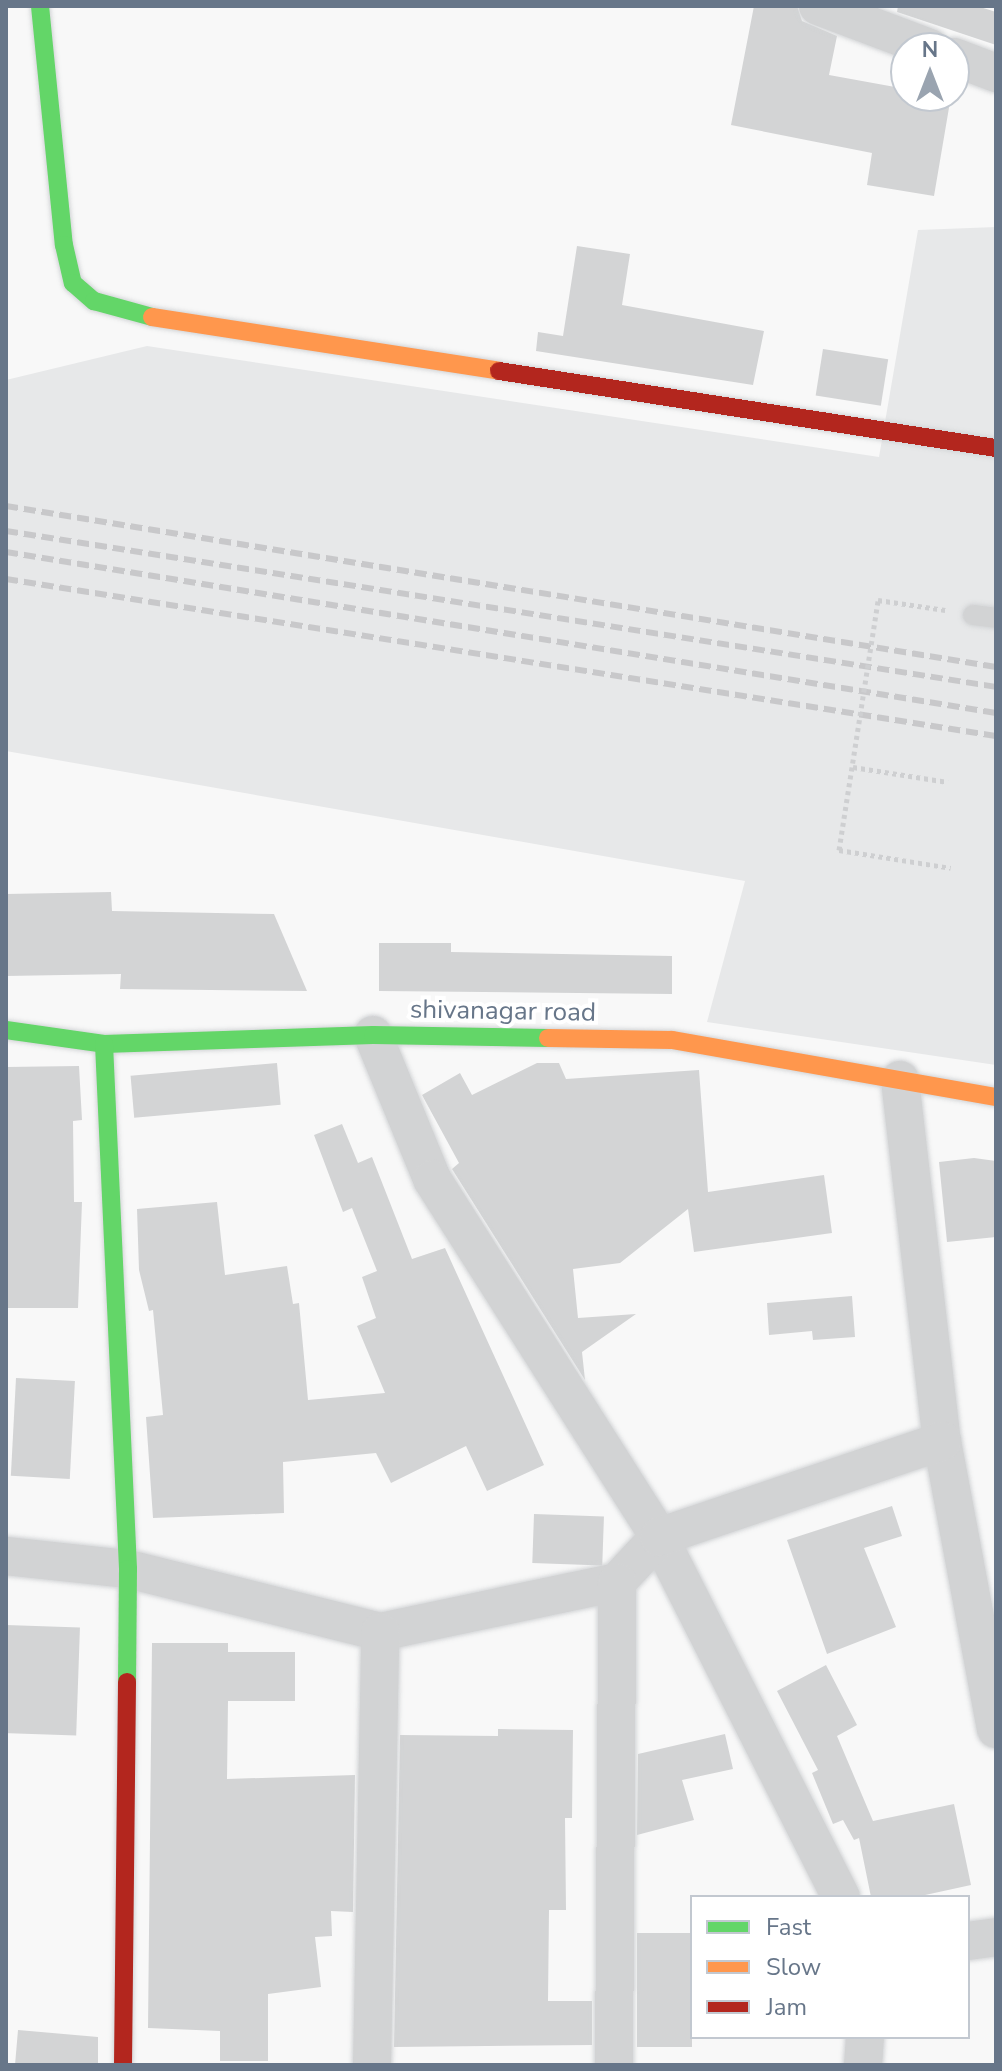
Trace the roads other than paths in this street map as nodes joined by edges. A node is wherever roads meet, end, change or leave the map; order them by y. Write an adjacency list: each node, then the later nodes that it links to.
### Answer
1 (40, 6): 6 (street)
2 (818, 6): 3 (street)
3 (890, 33)
4 (970, 63): 5 (street)
5 (996, 73)
6 (996, 448)
7 (973, 615): 8 (lane)
8 (996, 618)
9 (6, 1030): 11 (street, shivanagar road)
10 (373, 1035): 11 (street, shivanagar road); 12 (street, shivanagar road); 15 (street)
11 (104, 1044): 17 (street)
12 (900, 1080): 13 (street, shivanagar road); 14 (street)
13 (996, 1097)
14 (942, 1441): 15 (street); 20 (street)
15 (659, 1537): 18 (street); 21 (street)
16 (6, 1556): 17 (street)
17 (128, 1569): 19 (street); 25 (street)
18 (617, 1582): 19 (street); 27 (street)
19 (380, 1632): 26 (street)
20 (996, 1729)
21 (840, 1895)
22 (996, 1937): 23 (street)
23 (970, 1941)
24 (865, 2039): 28 (street)
25 (123, 2065)
26 (372, 2065)
27 (614, 2065)
28 (863, 2065)

